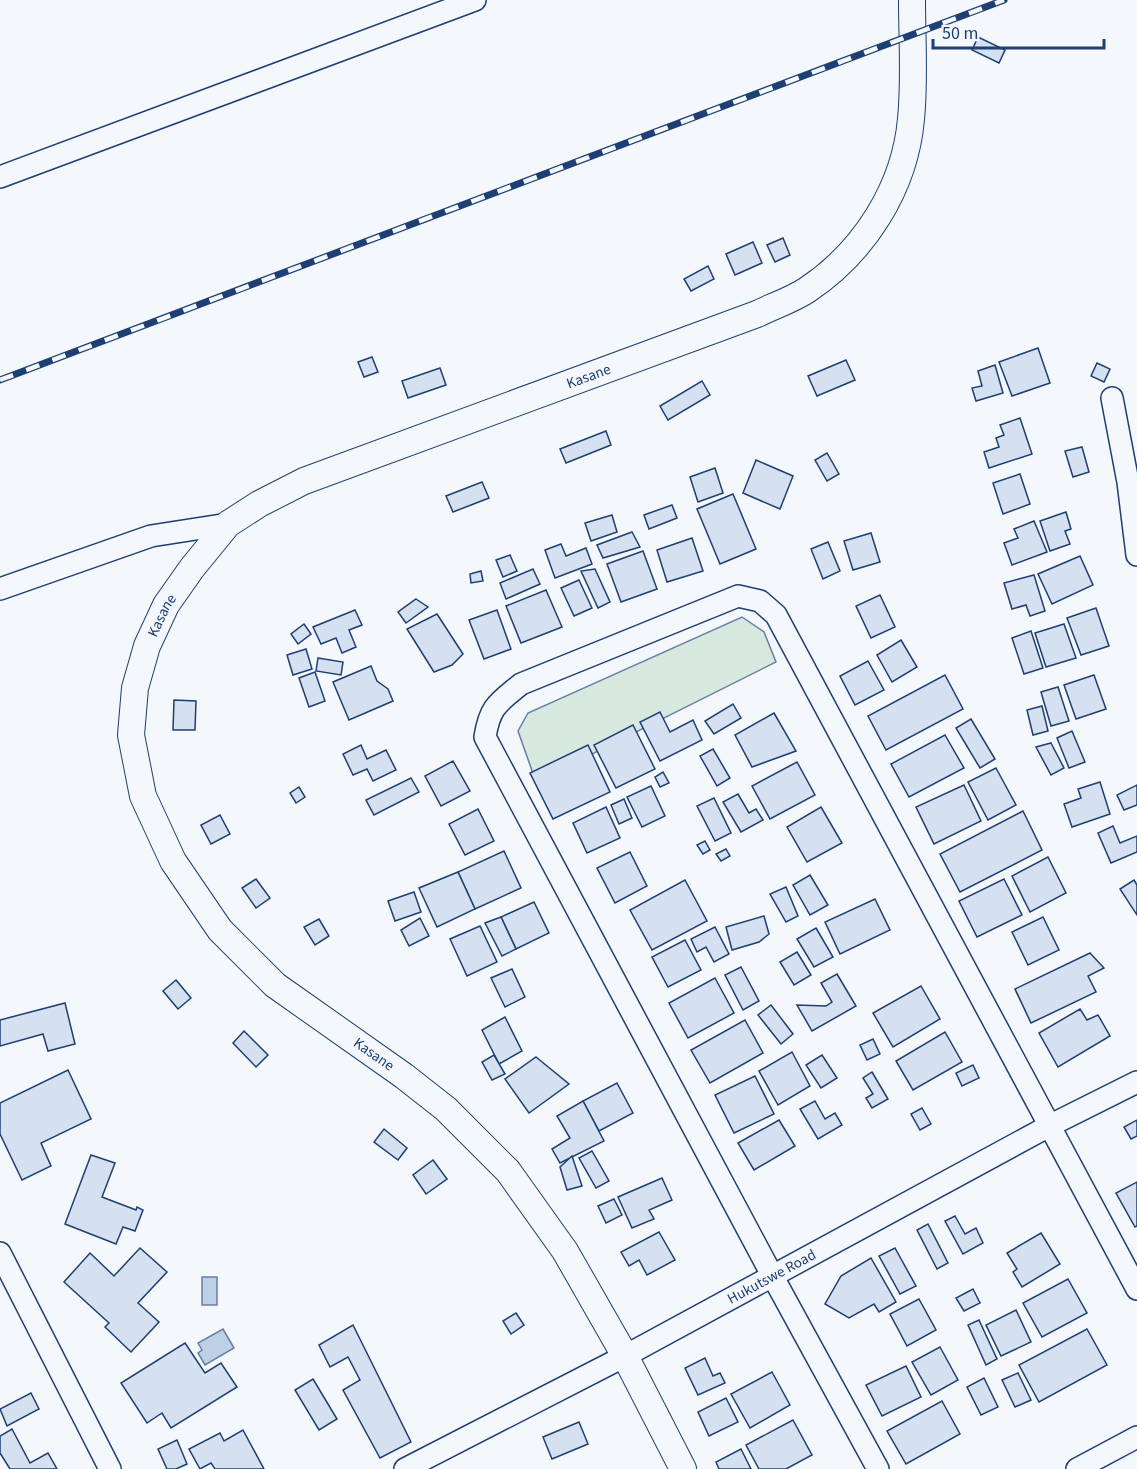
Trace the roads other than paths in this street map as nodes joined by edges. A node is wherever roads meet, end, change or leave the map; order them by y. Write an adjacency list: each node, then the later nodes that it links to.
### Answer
1 (475, 0): 3 (street)
2 (912, 0): 6 (street, Kasane)
3 (0, 177)
4 (1112, 398): 5 (street)
5 (1132, 480): 7 (street)
6 (228, 524): 8 (street); 14 (street, Kasane)
7 (1137, 555)
8 (0, 589)
9 (1137, 1082): 10 (street, Hukutswe Road)
10 (1049, 1126): 12 (street, Hukutswe Road); 12 (street); 13 (street)
11 (0, 1254): 16 (street)
12 (773, 1276): 14 (street, Hukutswe Road); 19 (street)
13 (1137, 1289)
14 (625, 1356): 17 (street, Hukutswe Road); 18 (street, Kasane)
15 (1137, 1437): 20 (street)
16 (110, 1469)
17 (405, 1469)
18 (683, 1469)
19 (878, 1469)
20 (1077, 1469)

